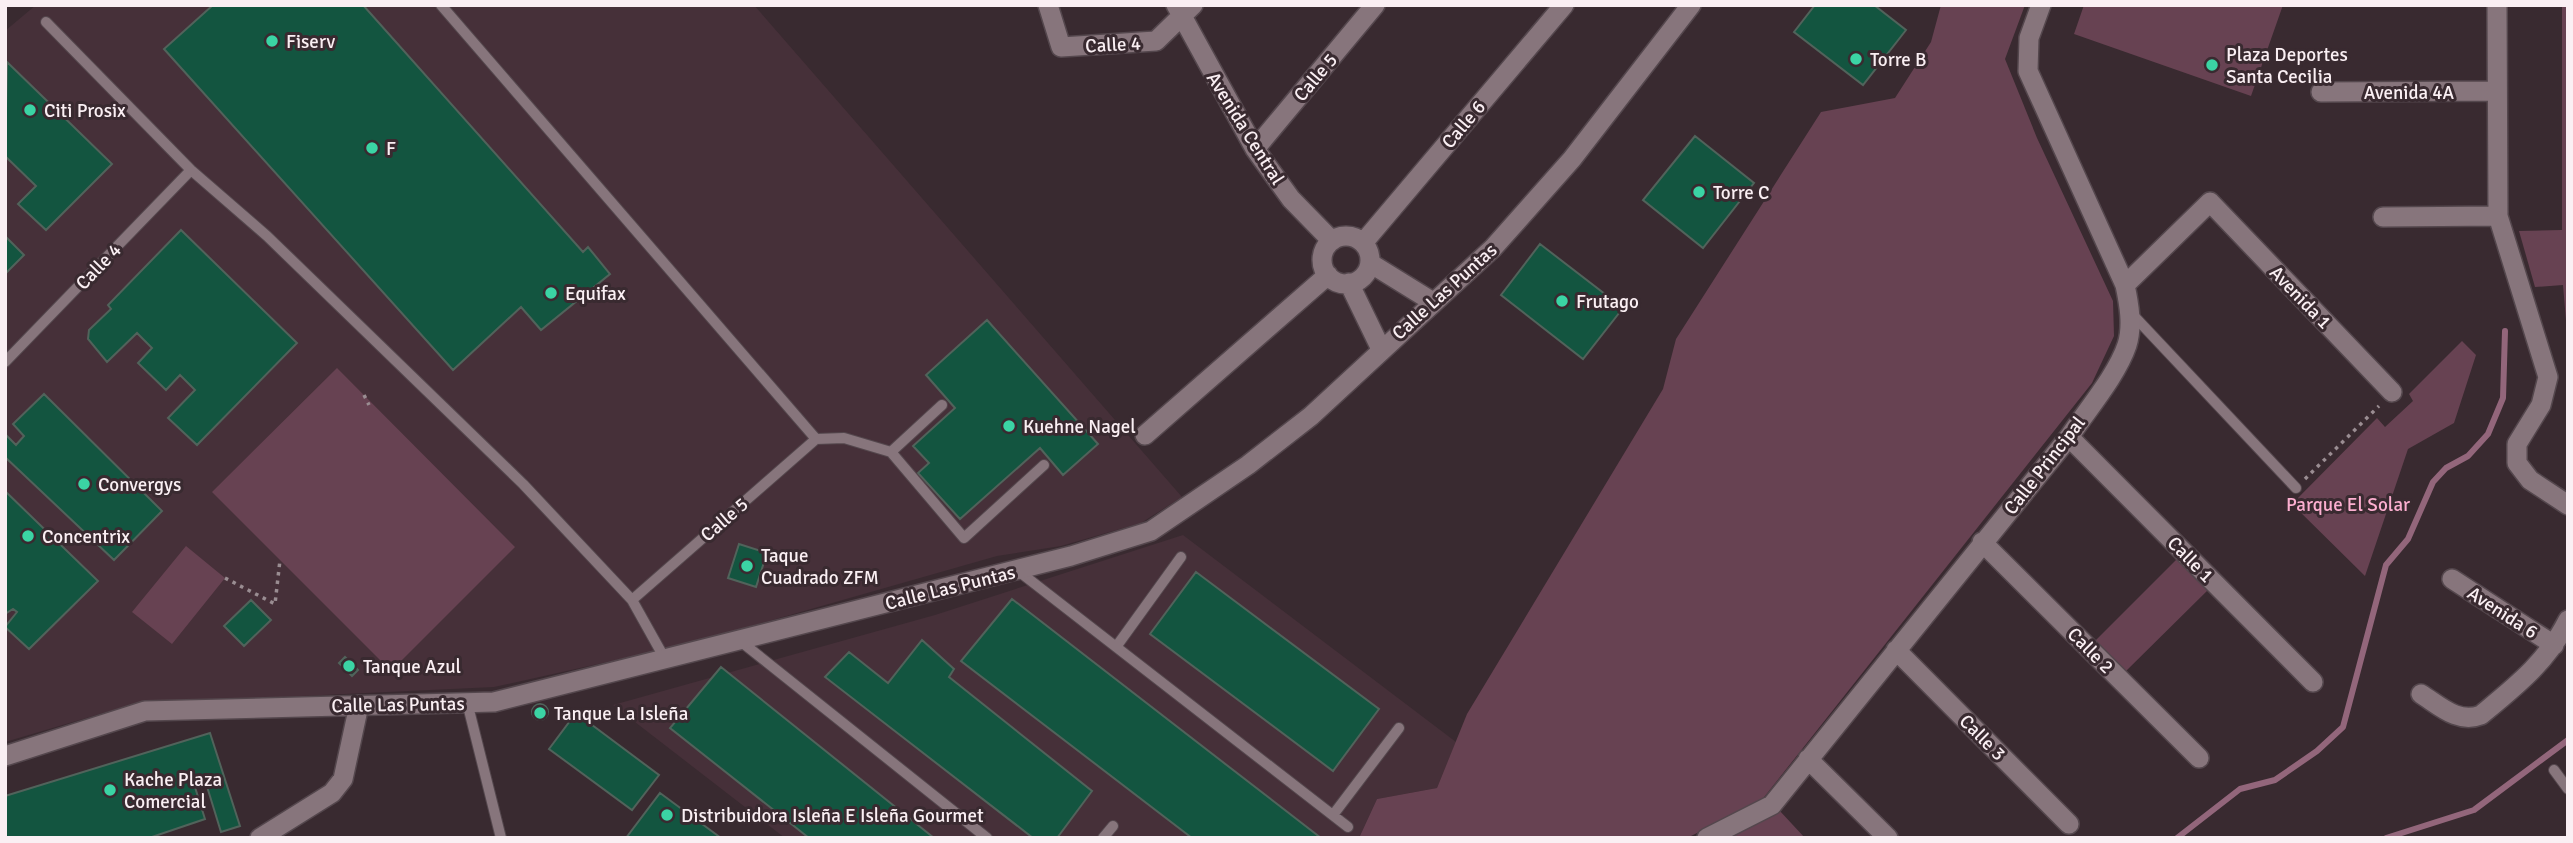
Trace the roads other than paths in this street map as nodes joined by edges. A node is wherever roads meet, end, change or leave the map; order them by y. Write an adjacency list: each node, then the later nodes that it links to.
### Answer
1 (441, 5): 30 (lane)
2 (1048, 5): 8 (street, Calle 4)
3 (1375, 5): 12 (street, Calle 5)
4 (1564, 5): 17 (street, Calle 6)
5 (1691, 5): 22 (street, Calle Las Puntas)
6 (2041, 5): 21 (street, Calle Principal)
7 (2497, 5): 10 (street)
8 (1183, 10): 12 (street, Avenida Central)
9 (46, 22): 13 (lane)
10 (2497, 91): 11 (street, Avenida 4A); 14 (street)
11 (2321, 92)
12 (1255, 149): 16 (street, Avenida Central)
13 (191, 170): 25 (lane, Calle 4); 39 (lane)
14 (2498, 216): 15 (street); 34 (street)
15 (2383, 217)
16 (1332, 241): 17 (street); 19 (street)
17 (1363, 243): 18 (street)
18 (1370, 263): 20 (street); 22 (street)
19 (1328, 275): 20 (street); 28 (street)
20 (1349, 283): 24 (street)
21 (2125, 285): 23 (street, Calle Principal); 26 (street, Avenida 1)
22 (1433, 302): 24 (street, Calle Las Puntas)
23 (2130, 313): 29 (street, Calle Principal); 33 (lane)
24 (1381, 349): 37 (street, Calle Las Puntas)
25 (5, 362)
26 (2392, 392)
27 (942, 405): 31 (lane)
28 (1145, 435)
29 (2069, 437): 35 (street, Calle Principal); 46 (street, Calle 1)
30 (816, 439): 31 (lane); 39 (lane, Calle 5)
31 (891, 452): 32 (lane)
32 (1044, 465)
33 (2296, 488)
34 (2568, 505)
35 (1982, 542): 44 (street, Calle Principal); 52 (street, Calle 2)
36 (1181, 558): 43 (lane)
37 (1017, 570): 41 (street, Calle Las Puntas); 43 (lane)
38 (2452, 579): 42 (street, Avenida 6)
39 (632, 600): 45 (lane)
40 (2568, 620): 42 (street)
41 (739, 640): 45 (street, Calle Las Puntas); 62 (lane)
42 (2554, 645): 47 (street)
43 (1116, 647): 56 (lane)
44 (1896, 650): 53 (street, Calle Principal); 57 (street, Calle 3)
45 (665, 659): 48 (street, Calle Las Puntas)
46 (2313, 682)
47 (2421, 694)
48 (467, 702): 49 (street, Calle Las Puntas); 61 (lane)
49 (359, 705): 51 (street, Calle Las Puntas); 60 (street)
50 (1399, 728): 56 (lane)
51 (5, 756)
52 (2199, 758)
53 (1808, 759): 64 (street, Calle Principal); 65 (street)
54 (2554, 770): 55 (lane)
55 (2568, 789)
56 (1334, 815): 59 (lane)
57 (2069, 824)
58 (1112, 826): 63 (lane)
59 (1348, 827)
60 (260, 838)
61 (501, 838)
62 (987, 838)
63 (1103, 838)
64 (1707, 838)
65 (1888, 838)

